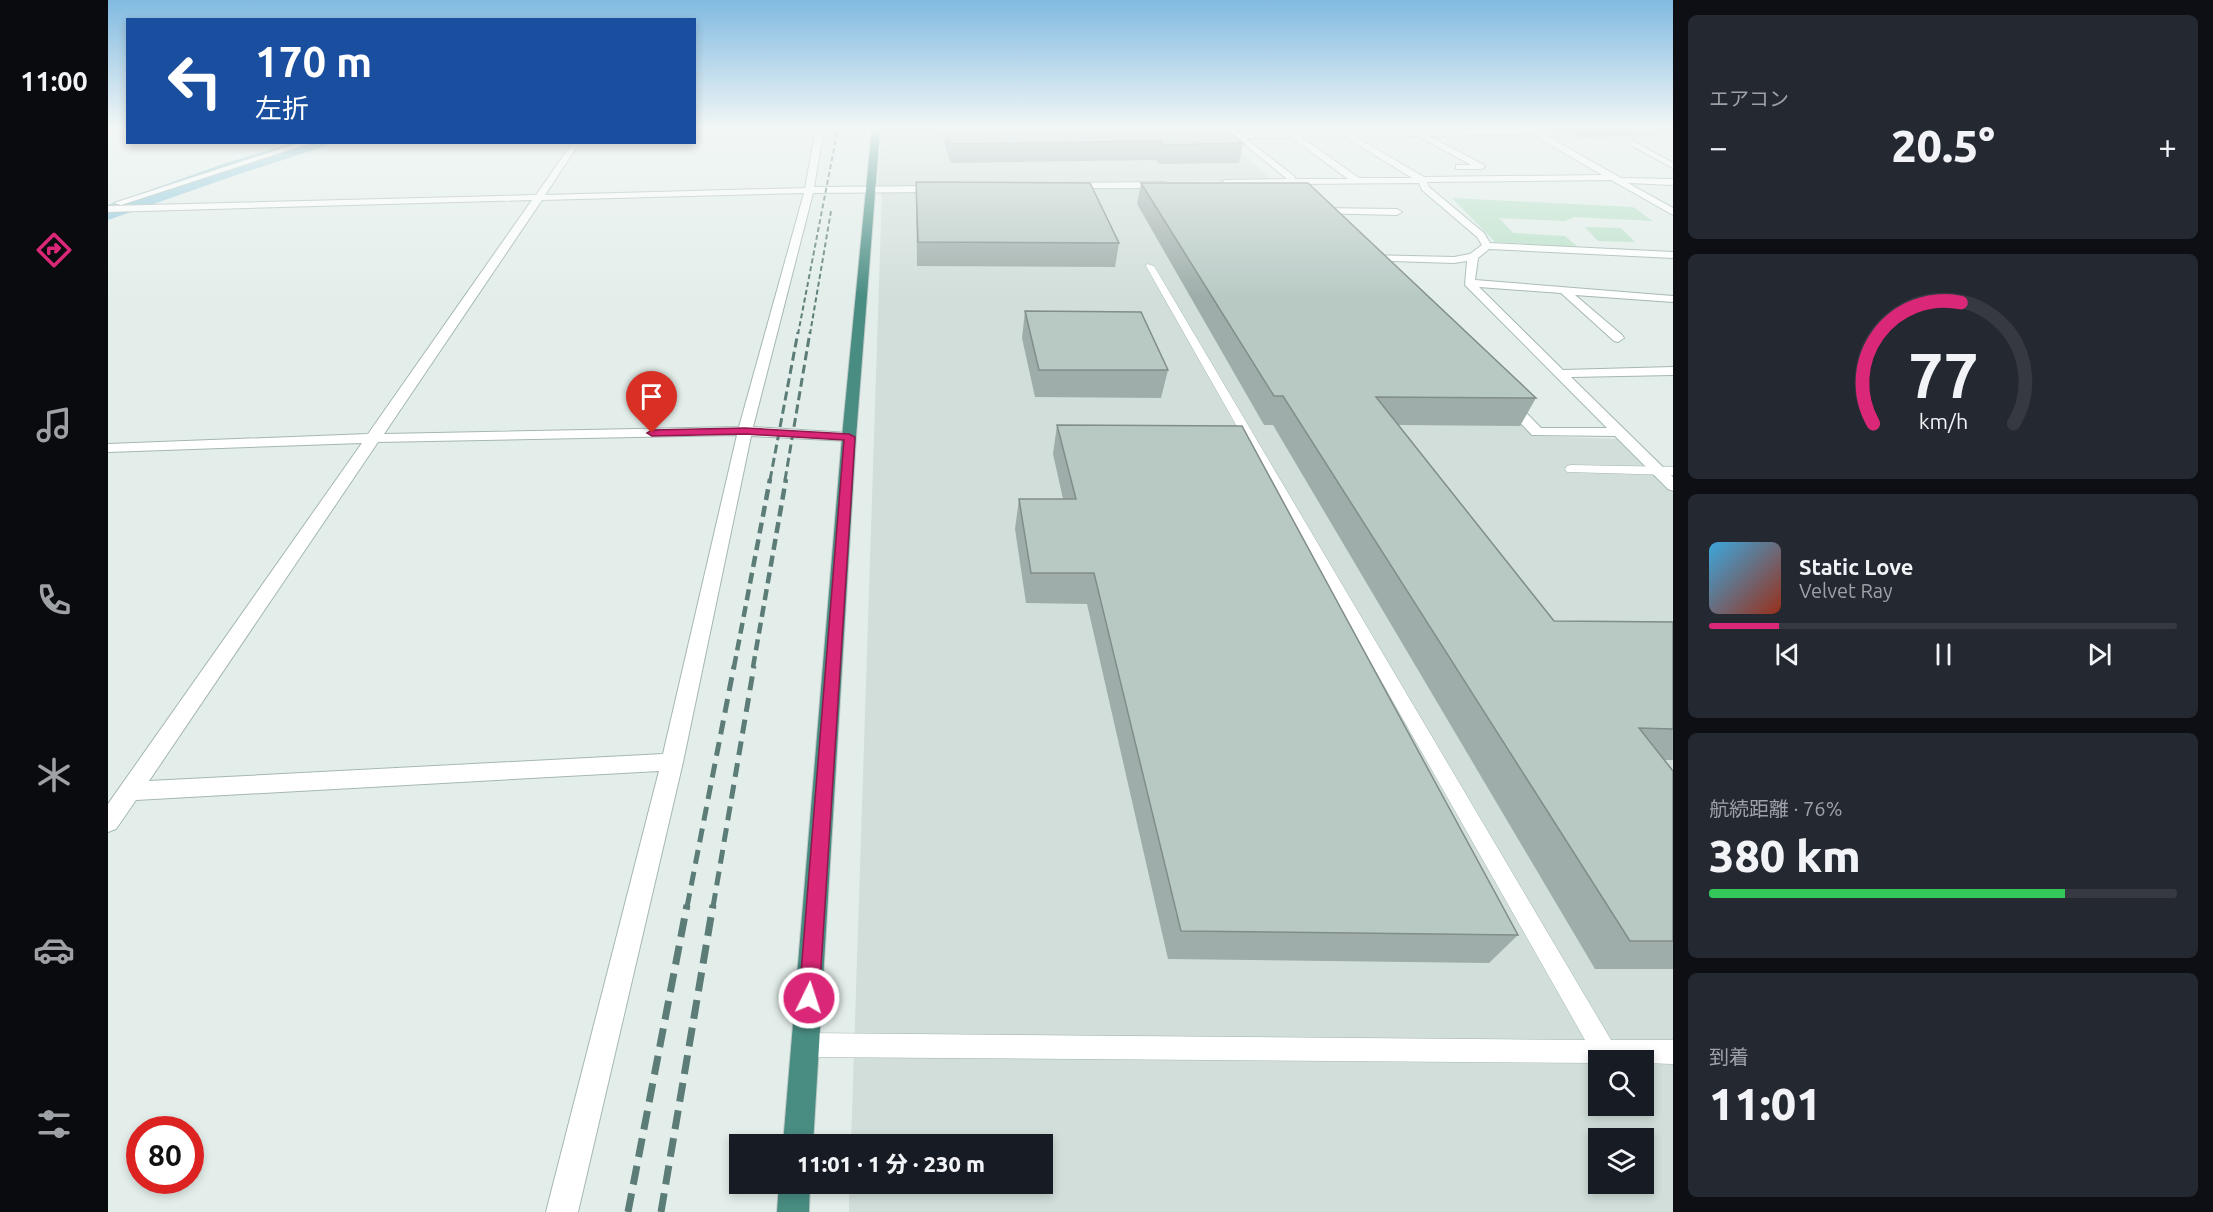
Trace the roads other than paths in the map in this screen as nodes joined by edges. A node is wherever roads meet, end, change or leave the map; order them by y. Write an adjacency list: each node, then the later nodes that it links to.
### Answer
1 (175, 185): 15 (street)
2 (548, 185): 13 (street)
3 (810, 185): 11 (street)
4 (871, 185): 12 (highway)
5 (1142, 185): 9 (street)
6 (1290, 185): 14 (street)
7 (1424, 185): 19 (street)
8 (1629, 185): 17 (street)
9 (1058, 186)
10 (952, 188): 12 (street)
11 (809, 190): 12 (street); 13 (street); 31 (street)
12 (870, 190): 33 (highway)
13 (539, 198): 15 (street); 34 (street)
14 (1310, 205): 16 (street); 18 (street)
15 (108, 208)
16 (1397, 212)
17 (1673, 212)
18 (1334, 227)
19 (1487, 246): 20 (street); 21 (street)
20 (1673, 255)
21 (1473, 257): 23 (street); 24 (street)
22 (1150, 266): 43 (lane)
23 (1382, 274)
24 (1469, 283): 25 (street); 29 (street)
25 (1562, 290): 26 (street); 27 (street)
26 (1673, 299)
27 (1618, 338)
28 (1673, 371): 29 (street)
29 (1558, 374): 32 (street)
30 (1496, 390): 32 (street)
31 (745, 431): 33 (street); 34 (street); 39 (street)
32 (1618, 432): 37 (street)
33 (849, 437): 42 (highway)
34 (373, 438): 35 (street); 40 (street)
35 (108, 448)
36 (1571, 469): 37 (lane)
37 (1666, 471): 38 (street)
38 (1673, 486)
39 (672, 762): 40 (street); 49 (street)
40 (130, 791): 41 (street)
41 (108, 822)
42 (806, 1045): 44 (lane); 47 (highway)
43 (1603, 1050)
44 (1588, 1052)
45 (1654, 1052): 46 (lane)
46 (1673, 1052)
47 (799, 1134)
48 (794, 1194): 50 (highway)
49 (562, 1212)
50 (793, 1212)

